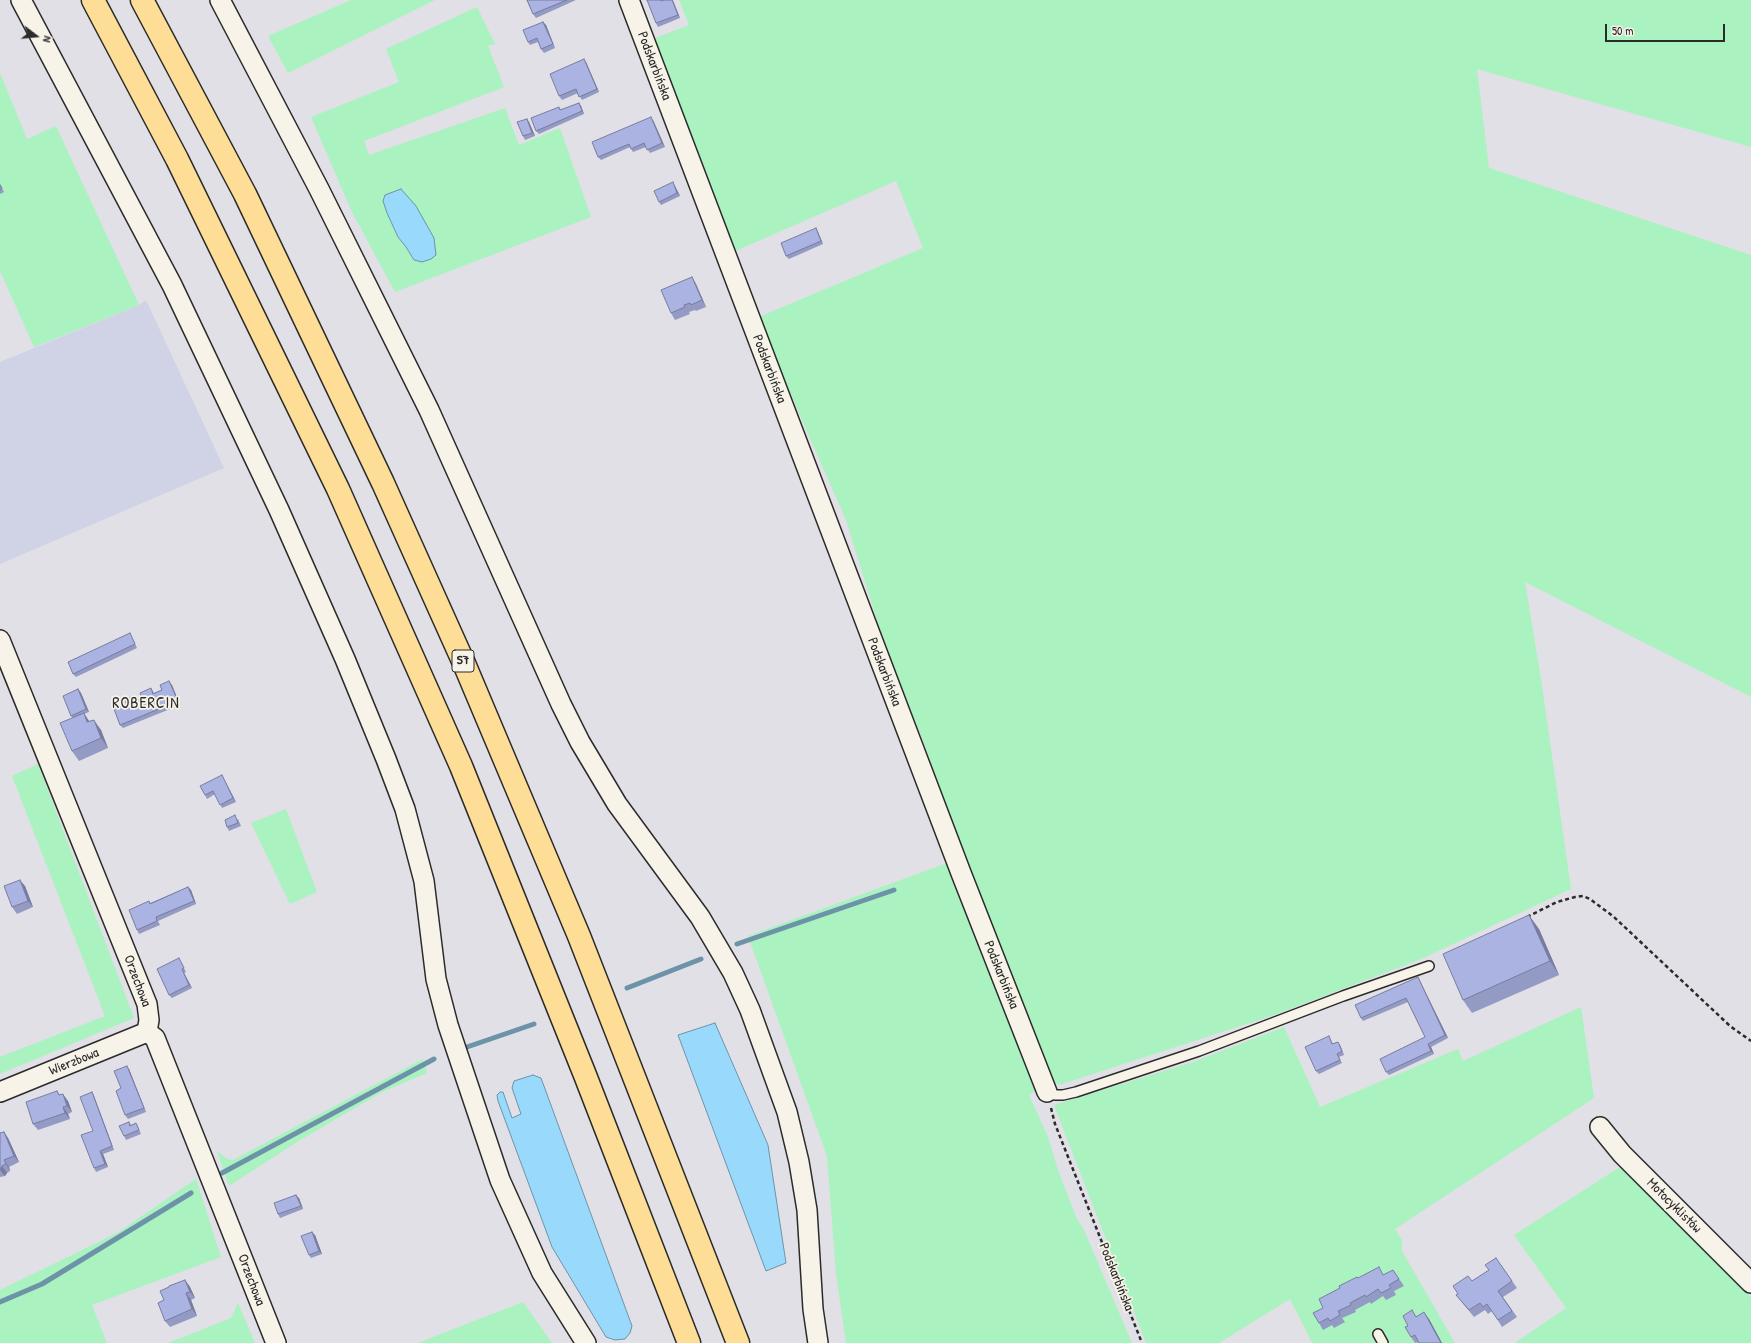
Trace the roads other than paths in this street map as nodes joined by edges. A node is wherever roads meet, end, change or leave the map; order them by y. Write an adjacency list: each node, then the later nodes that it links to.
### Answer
1 (21, 0): 15 (street)
2 (93, 0): 16 (highway)
3 (142, 0): 17 (highway, S7)
4 (220, 0): 18 (street)
5 (629, 0): 10 (street, Podskarbińska)
6 (0, 640): 8 (street, Orzechowa)
7 (1429, 966): 10 (lane)
8 (147, 1032): 9 (street, Wierzbowa); 14 (street, Orzechowa)
9 (0, 1092)
10 (1047, 1092)
11 (1600, 1127): 12 (street, Motocyklistów)
12 (1751, 1283)
13 (1378, 1334): 19 (lane)
14 (276, 1343)
15 (586, 1343)
16 (689, 1343)
17 (738, 1343)
18 (818, 1343)
19 (1383, 1343)

